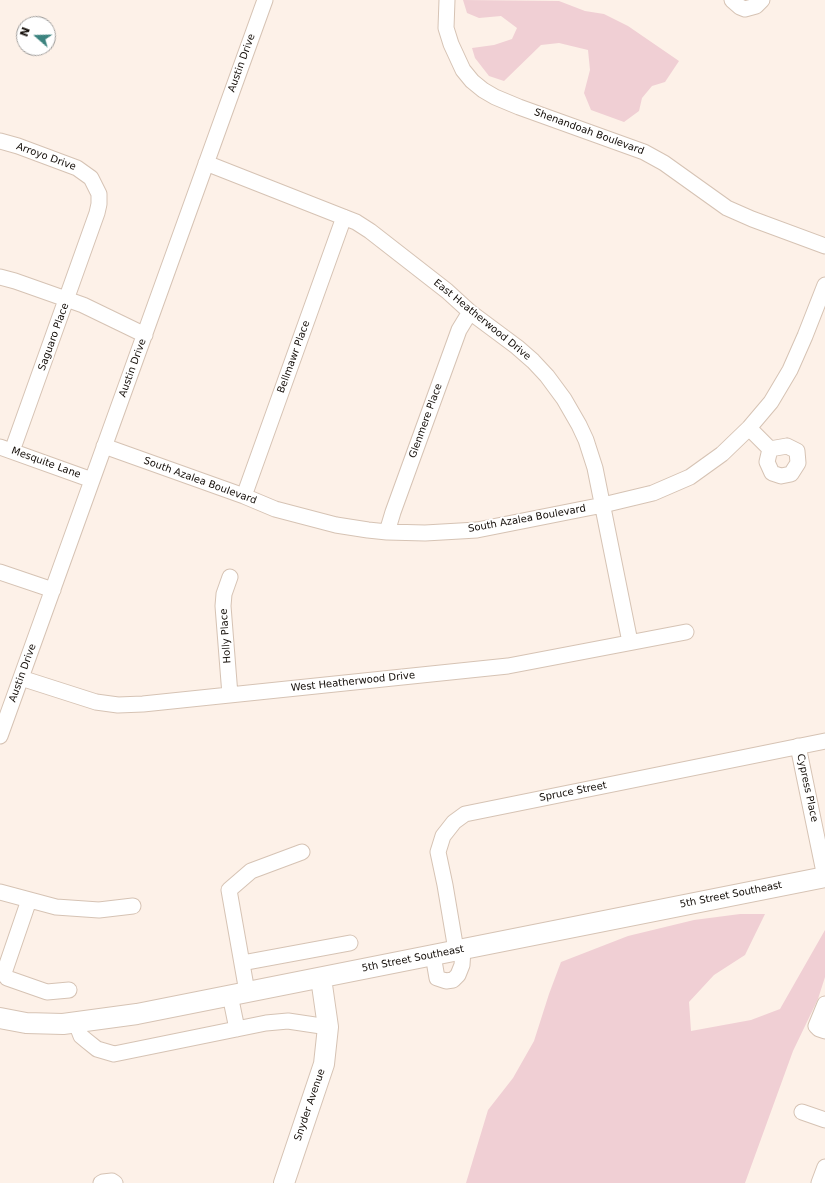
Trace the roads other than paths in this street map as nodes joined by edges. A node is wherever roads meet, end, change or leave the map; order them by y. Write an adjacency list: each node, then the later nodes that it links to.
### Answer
1 (265, 0): 6 (street, Austin Drive)
2 (447, 0): 9 (street, Shenandoah Boulevard)
3 (732, 0): 4 (street)
4 (762, 0)
5 (0, 142): 8 (street, Arroyo Drive)
6 (206, 164): 7 (street, East Heatherwood Drive); 14 (street, Austin Drive)
7 (344, 218): 13 (street, East Heatherwood Drive); 20 (street, Bellmawr Place)
8 (94, 222): 12 (street, Saguaro Place)
9 (825, 246)
10 (0, 277): 12 (street)
11 (825, 286): 15 (street, South Azalea Boulevard)
12 (67, 299): 14 (street); 17 (street, Saguaro Place)
13 (470, 312): 21 (street, East Heatherwood Drive); 22 (street, Glenmere Place)
14 (145, 335): 16 (street, Austin Drive)
15 (749, 428): 18 (street); 21 (street, South Azalea Boulevard)
16 (104, 446): 19 (street, Austin Drive); 20 (street, South Azalea Boulevard)
17 (6, 449): 19 (street, Mesquite Lane)
18 (770, 449)
19 (92, 480): 25 (street, Austin Drive)
20 (244, 496): 22 (street, South Azalea Boulevard)
21 (602, 505): 22 (street, South Azalea Boulevard); 27 (street, East Heatherwood Drive)
22 (387, 532)
23 (0, 572): 25 (street)
24 (230, 577): 29 (street, Holly Place)
25 (52, 590): 28 (street, Austin Drive)
26 (686, 632): 27 (street, West Heatherwood Drive)
27 (630, 642): 29 (street, West Heatherwood Drive)
28 (21, 678): 29 (street, West Heatherwood Drive); 30 (street, Austin Drive)
29 (230, 695)
30 (1, 730)
31 (825, 741): 32 (street, Spruce Street)
32 (798, 746): 34 (street, Cypress Place); 39 (street, Spruce Street)
33 (302, 852): 41 (street)
34 (825, 877): 39 (main road, 5th Street Southeast)
35 (0, 892): 36 (street)
36 (29, 900): 37 (street); 43 (street)
37 (133, 906)
38 (350, 943): 41 (street)
39 (459, 950): 40 (main road, 5th Street Southeast); 40 (street, Spruce Street)
40 (433, 955): 42 (main road, 5th Street Southeast)
41 (242, 963): 44 (street)
42 (321, 978): 44 (main road, 5th Street Southeast); 48 (main road, Snyder Avenue)
43 (69, 990)
44 (238, 994): 47 (main road, 5th Street Southeast); 49 (street)
45 (825, 1004): 50 (street)
46 (0, 1019): 47 (main road, 5th Street Southeast)
47 (76, 1023): 49 (street)
48 (328, 1027): 49 (street); 56 (main road, Snyder Avenue)
49 (237, 1029)
50 (825, 1031)
51 (802, 1112): 52 (street)
52 (825, 1120)
53 (825, 1166): 57 (street)
54 (101, 1183): 55 (street)
55 (114, 1183)
56 (284, 1183)
57 (819, 1183)

